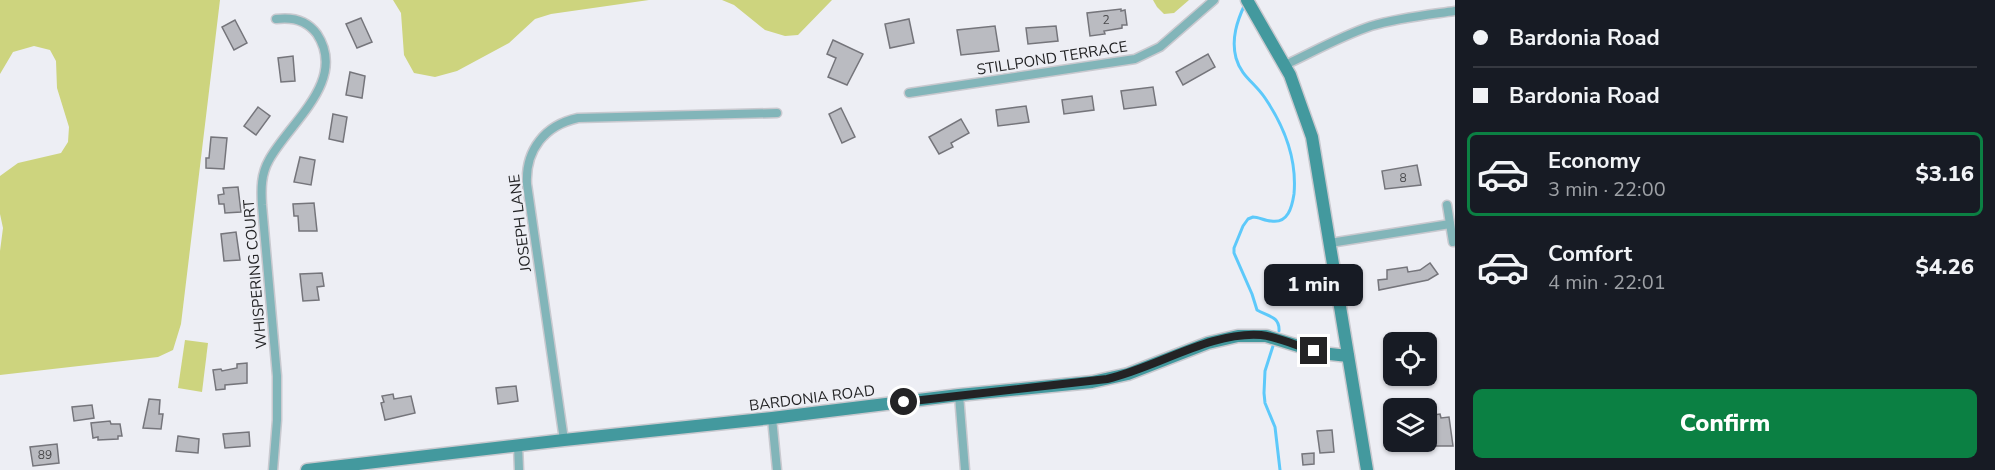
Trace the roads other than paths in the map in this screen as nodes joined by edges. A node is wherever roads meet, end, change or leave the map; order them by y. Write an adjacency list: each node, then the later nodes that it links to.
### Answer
1 (1214, 0): 6 (street, STILLPOND TERRACE)
2 (1247, 0): 5 (street)
3 (1455, 11): 5 (street)
4 (276, 20): 18 (street, WHISPERING COURT)
5 (1285, 65): 11 (street)
6 (909, 93)
7 (777, 113): 15 (street, JOSEPH LANE)
8 (1447, 205): 9 (street)
9 (1450, 224): 10 (street); 11 (street)
10 (1453, 242)
11 (1330, 243): 12 (street)
12 (1348, 356): 13 (street, BARDONIA ROAD); 23 (street)
13 (959, 395): 14 (street, BARDONIA ROAD); 22 (street)
14 (772, 418): 15 (street, BARDONIA ROAD); 21 (street)
15 (564, 440): 16 (street, BARDONIA ROAD)
16 (518, 445): 17 (street, BARDONIA ROAD); 20 (street)
17 (342, 468): 19 (street, BARDONIA ROAD)
18 (273, 470)
19 (307, 470)
20 (519, 470)
21 (777, 470)
22 (965, 470)
23 (1367, 470)

